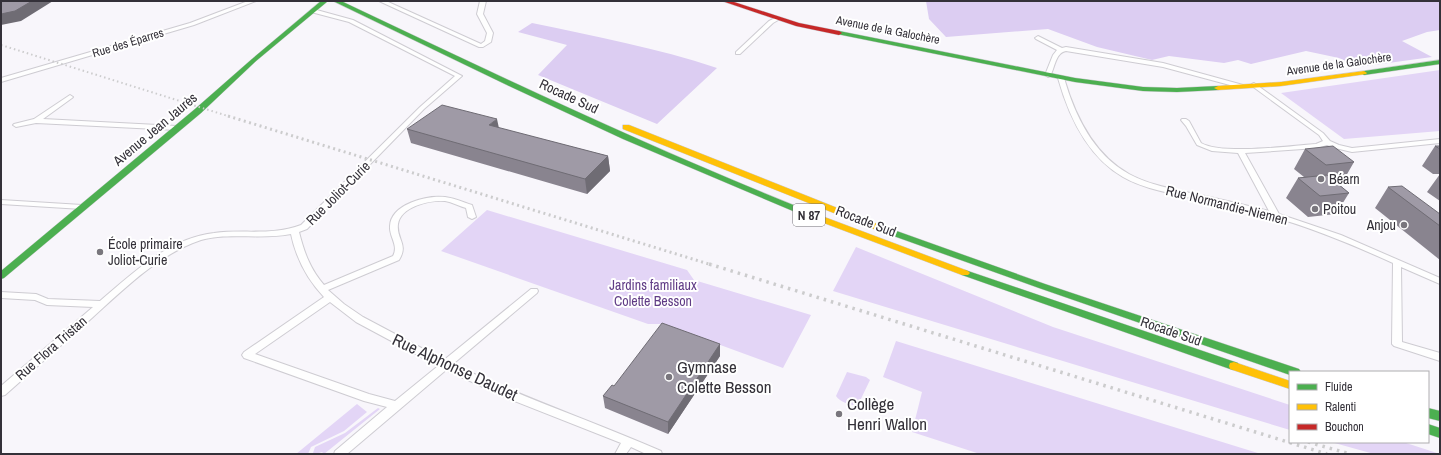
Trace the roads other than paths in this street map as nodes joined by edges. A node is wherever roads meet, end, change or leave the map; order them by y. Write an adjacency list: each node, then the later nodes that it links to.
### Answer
1 (253, 1): 14 (street, Rue des Éparres)
2 (323, 1): 7 (main road, Avenue Jean Jaurès)
3 (382, 1): 4 (street)
4 (483, 1)
5 (725, 1): 8 (main road, Avenue de la Galochère)
6 (344, 2): 41 (main road, Rocade Sud / N 87); 42 (main road, Rocade Sud / N 87)
7 (313, 11): 22 (main road, Avenue Jean Jaurès); 30 (street, Rue Joliot-Curie)
8 (777, 19): 11 (street); 13 (main road, Avenue de la Galochère)
9 (1038, 38): 10 (street, Avenue de la Galochère)
10 (1060, 49): 13 (street); 17 (street, Avenue de la Galochère)
11 (738, 54)
12 (1440, 62): 16 (main road, Avenue de la Galochère)
13 (1048, 75): 15 (main road, Avenue de la Galochère)
14 (3, 78)
15 (1061, 78): 17 (main road, Avenue de la Galochère); 29 (street, Rue Normandie-Niemen)
16 (1254, 85): 17 (main road, Avenue de la Galochère); 24 (street)
17 (1241, 86)
18 (70, 97): 20 (street)
19 (1184, 120): 25 (street)
20 (36, 121): 21 (street); 22 (street)
21 (16, 125)
22 (177, 128): 27 (main road, Avenue Jean Jaurès)
23 (1440, 141): 24 (street)
24 (1327, 142): 25 (street)
25 (1240, 152): 29 (street)
26 (1, 202): 27 (street)
27 (82, 207): 32 (main road, Avenue Jean Jaurès)
28 (472, 216): 34 (street)
29 (1276, 216): 31 (street, Rue Normandie-Niemen)
30 (295, 232): 34 (street, Rue Alphonse Daudet); 38 (street, Rue Joliot-Curie)
31 (1397, 262): 33 (street, Rue Normandie-Niemen); 39 (street)
32 (1, 276)
33 (1440, 281)
34 (322, 289): 37 (street, Rue Alphonse Daudet)
35 (534, 291): 40 (street)
36 (1, 295): 38 (street)
37 (330, 296): 40 (street, Rue Alphonse Daudet); 44 (street)
38 (102, 304): 43 (street, Rue Flora Tristan)
39 (1440, 357)
40 (444, 365): 44 (street); 49 (street, Rue Alphonse Daudet)
41 (1292, 371)
42 (1289, 385)
43 (1, 392)
44 (397, 406): 50 (street)
45 (1429, 413): 46 (main road)
46 (1440, 416)
47 (1429, 429): 48 (main road)
48 (1440, 433)
49 (629, 441): 51 (street); 52 (street, Rue Alphonse Daudet)
50 (339, 454)
51 (620, 454)
52 (657, 454)

